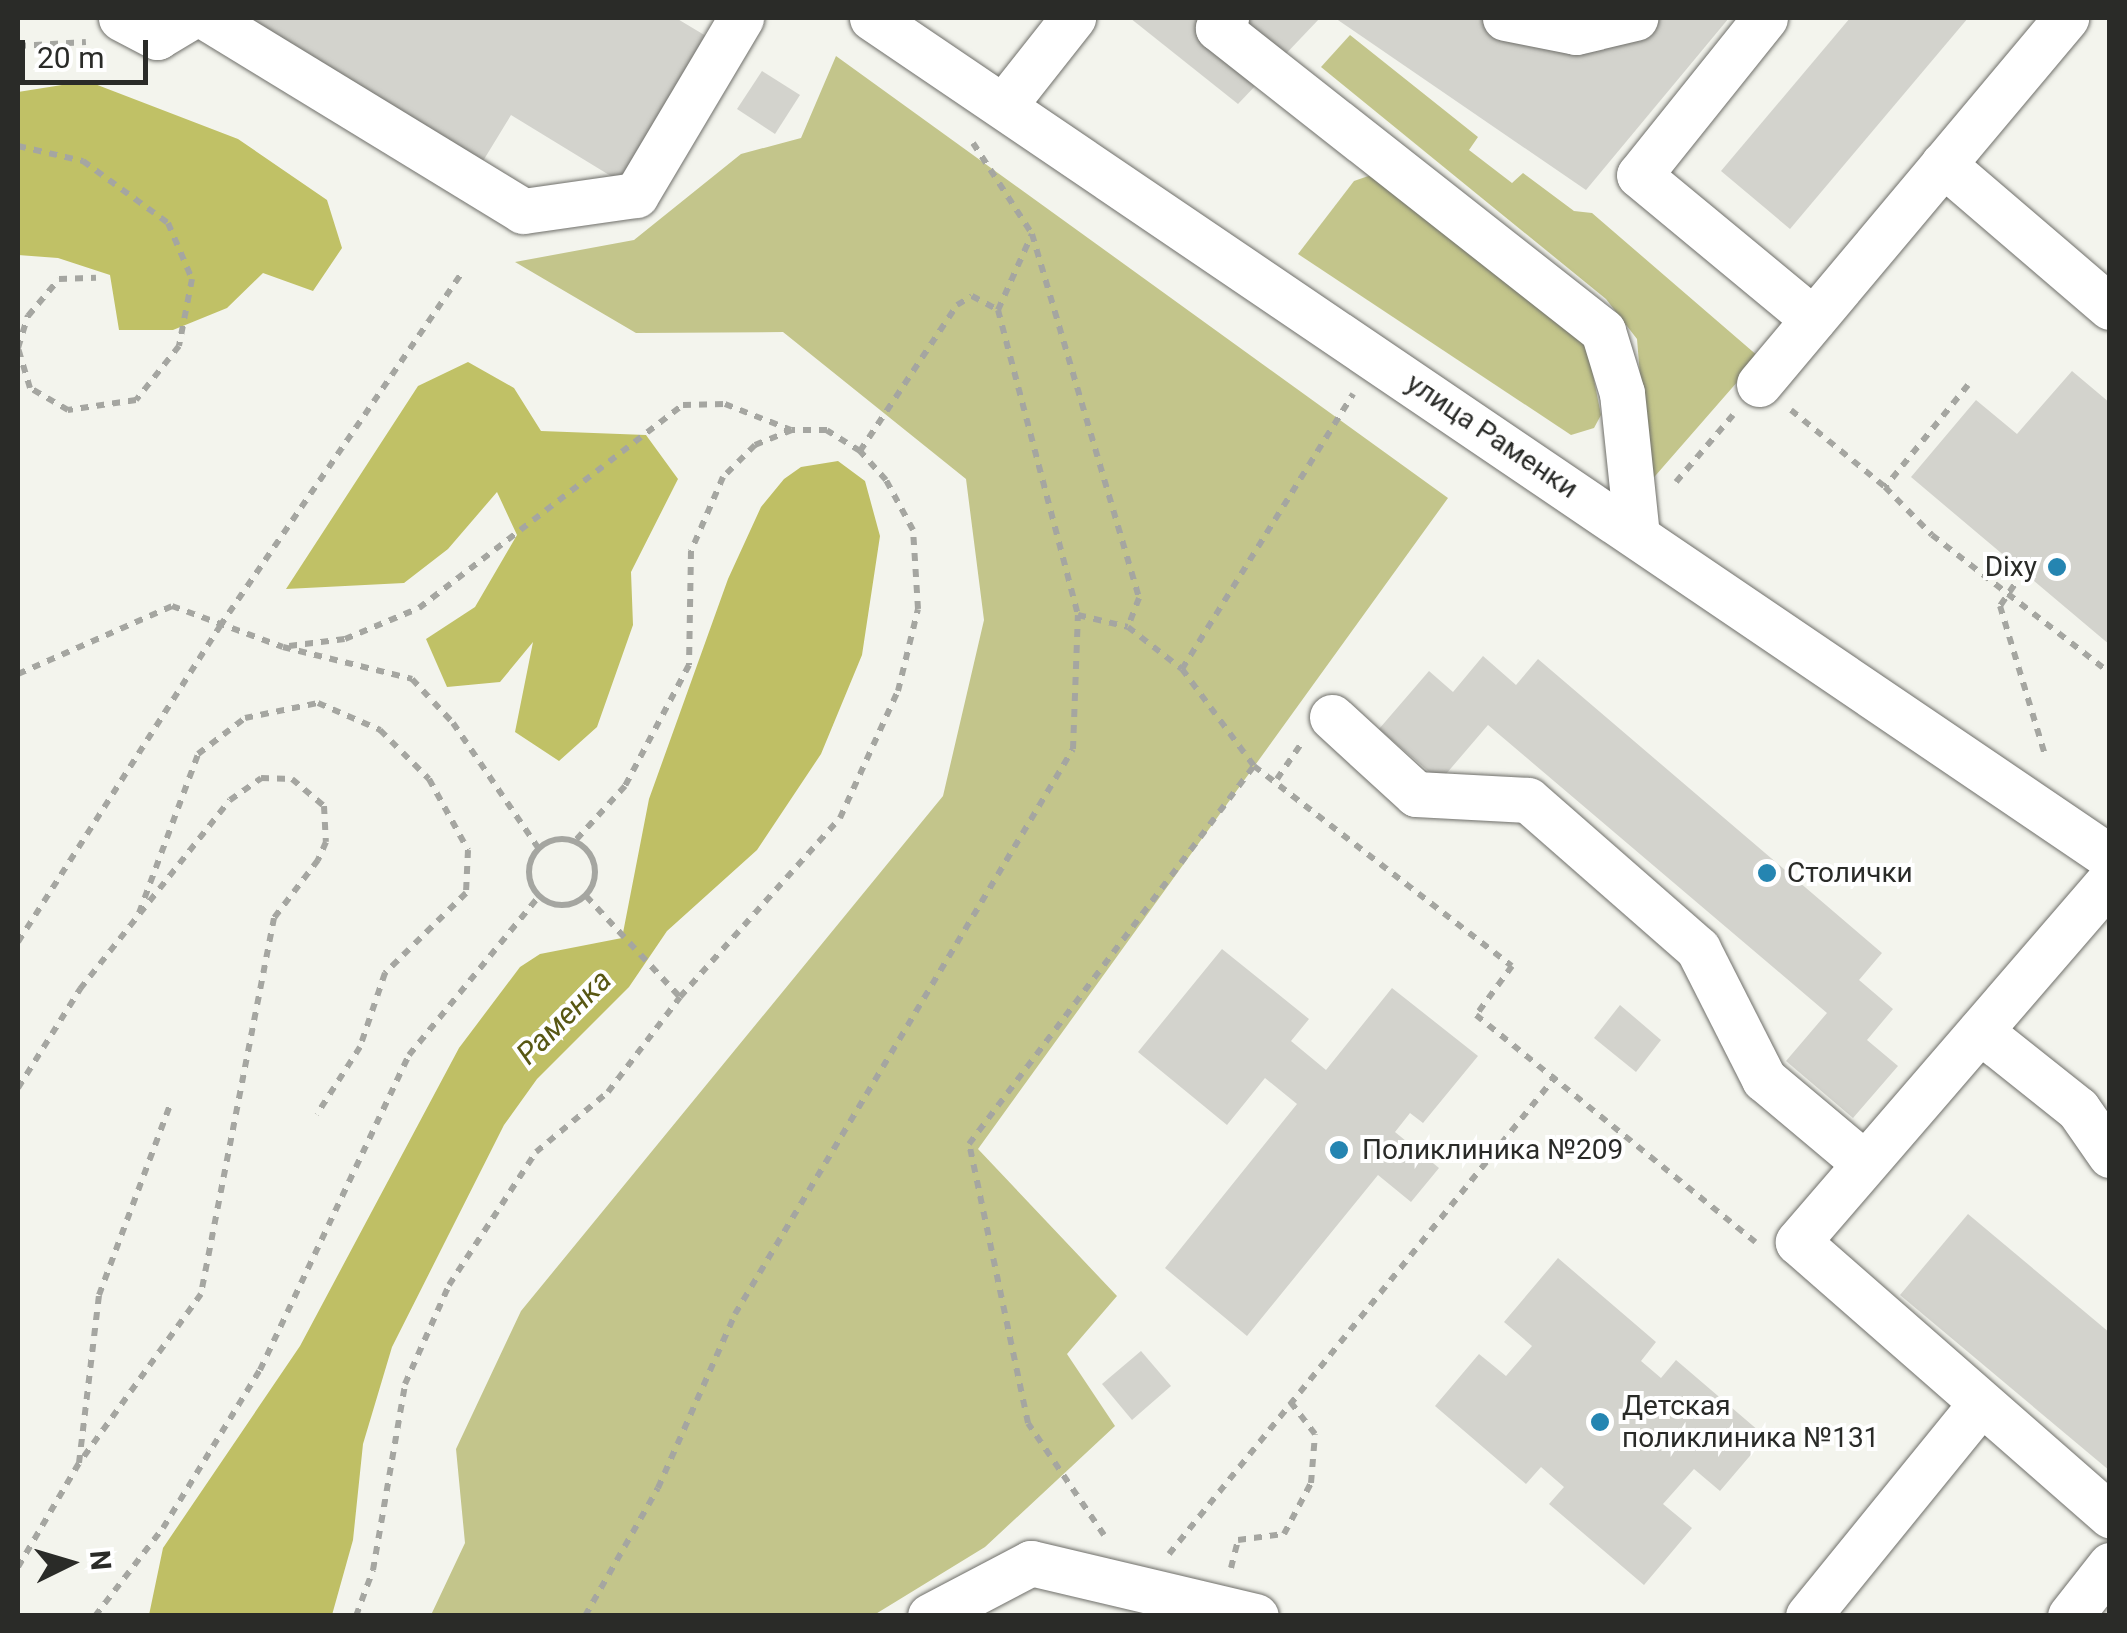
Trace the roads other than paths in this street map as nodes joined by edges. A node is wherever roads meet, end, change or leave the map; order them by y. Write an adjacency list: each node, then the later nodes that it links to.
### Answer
1 (121, 18): 2 (street)
2 (189, 18)
3 (207, 18): 4 (street)
4 (741, 18)
5 (872, 18): 12 (street, улица Раменки)
6 (1073, 18): 12 (street)
7 (1226, 18): 17 (street)
8 (1504, 18): 9 (street)
9 (1634, 18)
10 (1765, 18): 15 (street)
11 (2066, 18): 13 (street)
12 (1005, 104): 17 (street, улица Раменки)
13 (1943, 164): 14 (street); 15 (street)
14 (2110, 307)
15 (1814, 319): 16 (street)
16 (1759, 384)
17 (1637, 535): 19 (street, улица Раменки)
18 (1332, 717): 23 (street)
19 (2110, 857)
20 (2110, 880): 21 (street)
21 (1980, 1031): 22 (street); 23 (street)
22 (2110, 1155)
23 (1864, 1163): 24 (street)
24 (1981, 1403): 25 (street); 30 (street)
25 (2110, 1515)
26 (2110, 1565): 31 (street)
27 (1111, 1595): 28 (street); 29 (street)
28 (1239, 1611)
29 (930, 1616)
30 (1808, 1616)
31 (2070, 1616)

